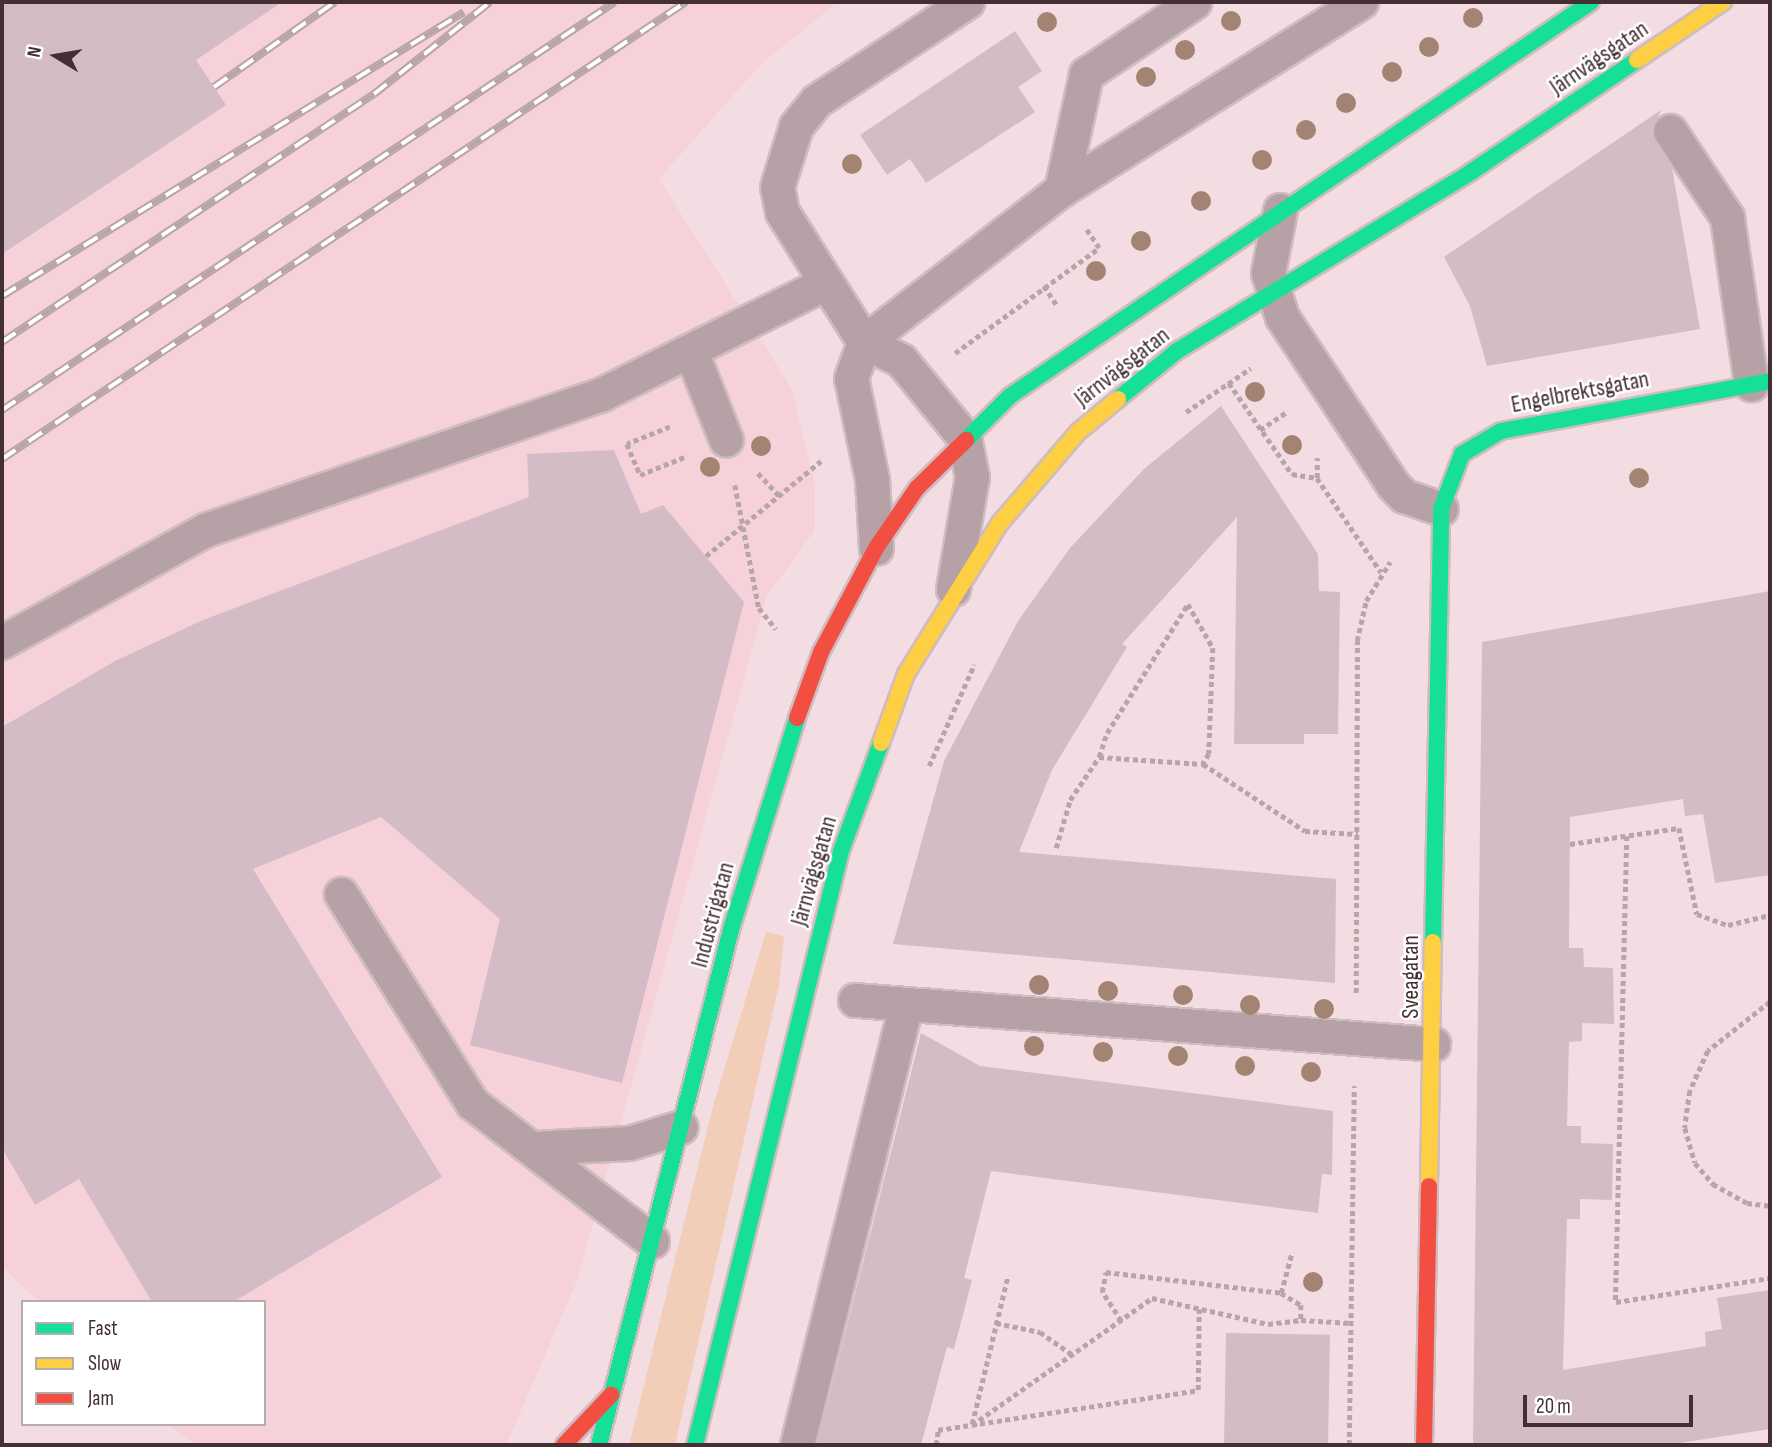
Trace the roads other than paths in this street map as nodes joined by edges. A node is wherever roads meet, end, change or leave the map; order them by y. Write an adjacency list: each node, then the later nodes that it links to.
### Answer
1 (967, 2): 9 (lane)
2 (1194, 2): 7 (lane)
3 (1361, 2): 7 (lane)
4 (1591, 2): 8 (main road, Järnvägsgatan)
5 (1723, 2): 10 (main road, Järnvägsgatan)
6 (1670, 131): 13 (lane)
7 (1061, 190): 11 (lane)
8 (1280, 210): 10 (lane); 14 (main road, Järnvägsgatan)
9 (827, 283): 11 (lane); 12 (lane)
10 (1272, 292): 16 (lane); 18 (main road, Järnvägsgatan)
11 (864, 342): 14 (lane); 17 (lane)
12 (692, 354): 15 (lane); 19 (lane)
13 (1761, 382): 16 (main road, Engelbrektsgatan)
14 (964, 437): 17 (main road, Industrigatan); 18 (lane)
15 (726, 440)
16 (1441, 509): 23 (main road, Sveagatan)
17 (876, 548): 24 (main road, Industrigatan)
18 (953, 592): 30 (main road, Järnvägsgatan)
19 (2, 642)
20 (341, 894): 25 (lane)
21 (855, 1000): 22 (lane)
22 (906, 1005): 23 (lane); 31 (lane)
23 (1433, 1044): 32 (main road, Sveagatan)
24 (681, 1127): 25 (lane); 26 (main road, Industrigatan)
25 (534, 1149): 26 (lane)
26 (652, 1241): 27 (main road, Industrigatan)
27 (612, 1394): 28 (main road); 29 (main road, Industrigatan)
28 (564, 1445)
29 (599, 1445)
30 (695, 1445)
31 (797, 1445)
32 (1424, 1445)

